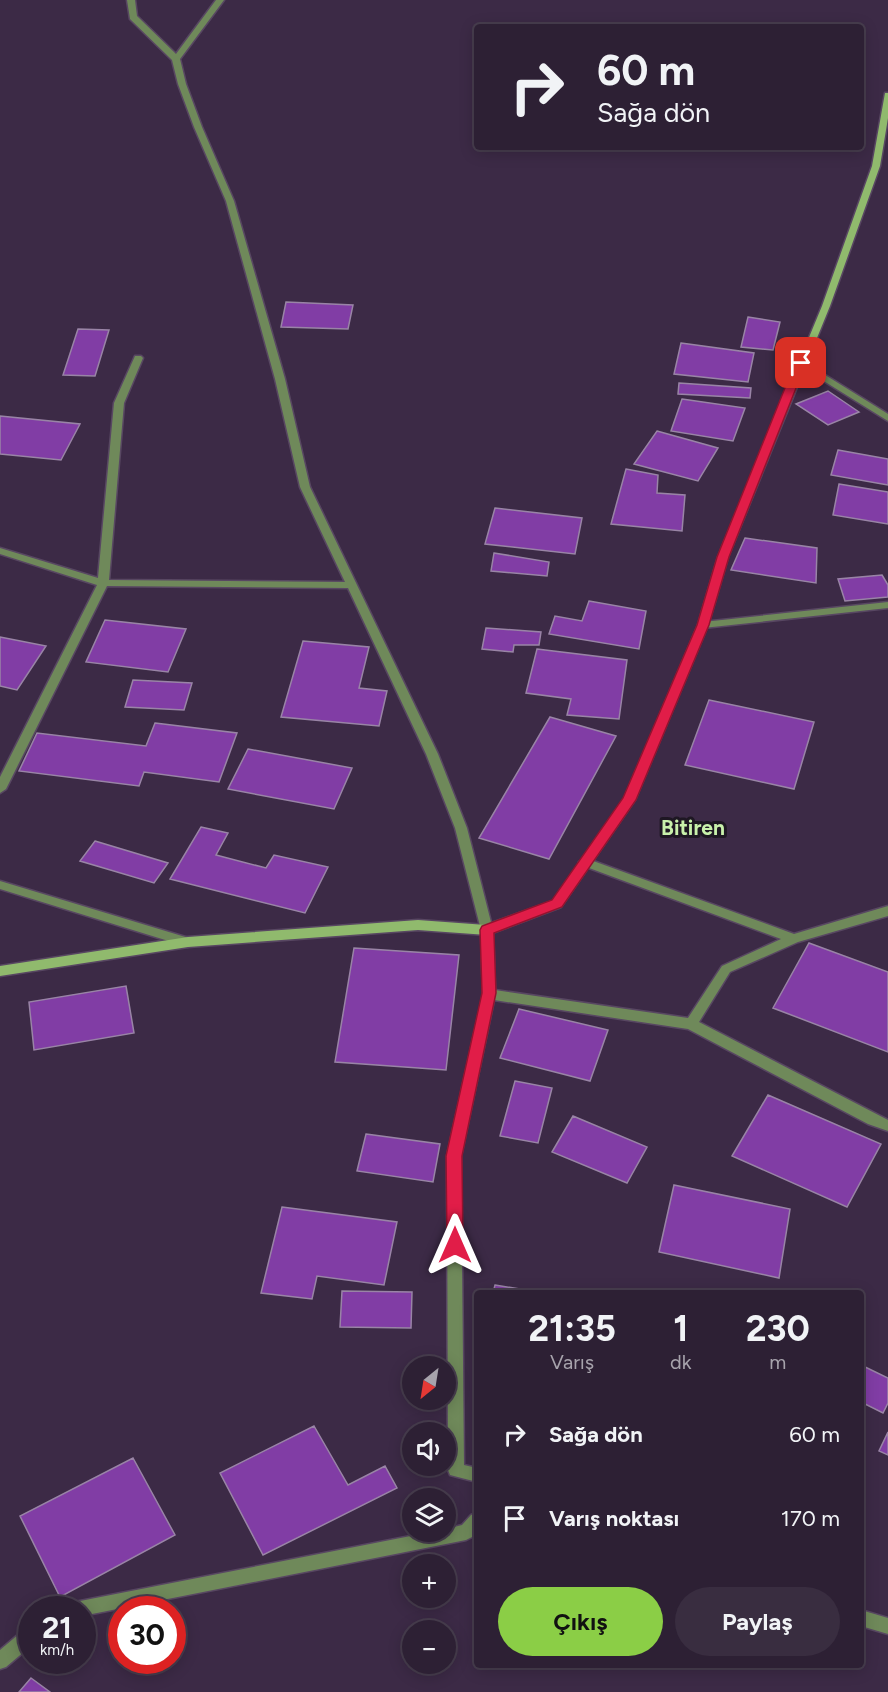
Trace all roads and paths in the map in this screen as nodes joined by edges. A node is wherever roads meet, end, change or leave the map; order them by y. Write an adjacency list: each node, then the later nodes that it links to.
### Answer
1 (131, 0): 3 (street)
2 (220, 0): 3 (street)
3 (176, 59): 10 (street)
4 (888, 95): 6 (street)
5 (138, 358): 9 (street)
6 (801, 363): 7 (street); 12 (street)
7 (888, 418)
8 (0, 551): 9 (street)
9 (103, 583): 10 (street); 13 (street)
10 (352, 585): 17 (street)
11 (888, 605): 12 (street)
12 (703, 625): 14 (street)
13 (0, 789)
14 (585, 862): 17 (street); 18 (street)
15 (0, 885): 19 (street)
16 (888, 911): 18 (street)
17 (487, 930): 19 (street); 21 (street)
18 (794, 939): 22 (street)
19 (188, 942): 20 (street)
20 (0, 971)
21 (489, 993): 22 (street); 24 (street)
22 (691, 1024): 23 (street)
23 (888, 1126)
24 (474, 1475)
25 (474, 1523): 26 (street)
26 (96, 1606)
27 (864, 1619): 28 (street)
28 (888, 1626)
29 (18, 1646): 30 (street)
30 (0, 1661)

